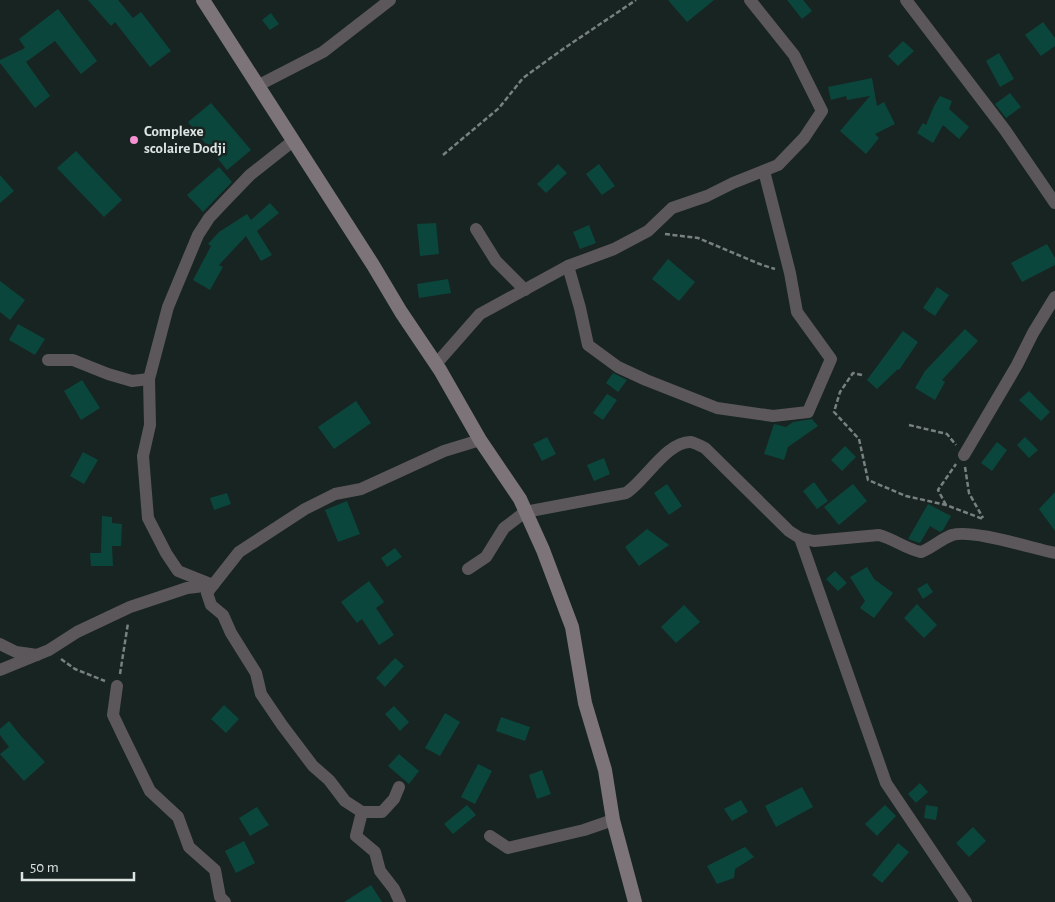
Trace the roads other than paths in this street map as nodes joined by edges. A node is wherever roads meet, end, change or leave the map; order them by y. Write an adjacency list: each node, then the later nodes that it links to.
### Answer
1 (203, 0): 5 (main road)
2 (390, 0): 5 (street)
3 (750, 0): 7 (street)
4 (906, 0): 8 (street)
5 (257, 86): 6 (main road)
6 (293, 141): 14 (main road); 15 (street)
7 (764, 171): 10 (street); 10 (street)
8 (1055, 202)
9 (476, 229): 11 (street)
10 (568, 266): 11 (street)
11 (525, 290): 14 (street)
12 (1055, 297): 17 (street)
13 (48, 360): 15 (street)
14 (436, 364): 16 (main road)
15 (149, 379): 22 (street)
16 (480, 440): 18 (main road); 22 (street)
17 (964, 455)
18 (525, 512): 19 (street); 21 (street); 29 (main road)
19 (800, 538): 20 (street); 34 (street)
20 (1055, 553)
21 (468, 569)
22 (213, 585): 24 (street); 28 (street)
23 (0, 644): 24 (street)
24 (36, 655): 25 (street)
25 (0, 670)
26 (117, 686): 31 (street)
27 (399, 788): 28 (street)
28 (362, 812): 32 (street)
29 (613, 820): 30 (street); 33 (main road)
30 (490, 836)
31 (225, 902)
32 (400, 902)
33 (635, 902)
34 (966, 902)

